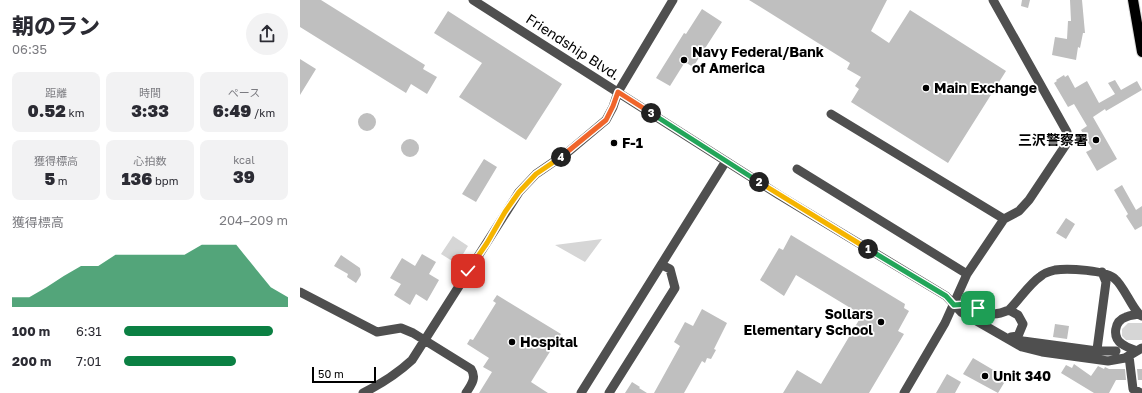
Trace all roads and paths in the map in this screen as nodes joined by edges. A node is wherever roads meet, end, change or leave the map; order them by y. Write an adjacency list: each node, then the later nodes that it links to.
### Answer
1 (473, 0): 6 (street, Friendship Blvd.)
2 (673, 0): 6 (street)
3 (993, 0): 10 (street)
4 (1133, 0): 5 (main road)
5 (1142, 52)
6 (618, 92): 8 (street, Friendship Blvd.); 19 (street)
7 (831, 114): 10 (street)
8 (726, 161): 11 (street); 15 (street, Friendship Blvd.)
9 (797, 169): 13 (street)
10 (1004, 219): 13 (street)
11 (662, 264): 25 (street); 26 (street)
12 (1102, 272): 16 (street); 17 (street); 22 (street)
13 (967, 274): 15 (street)
14 (300, 292): 19 (street)
15 (954, 305): 16 (street); 18 (street, Friendship Blvd.); 27 (street)
16 (1009, 310): 18 (street)
17 (1140, 315): 21 (street)
18 (1009, 337): 22 (street); 22 (street)
19 (425, 339): 23 (street); 24 (street)
20 (1116, 351): 22 (street)
21 (1136, 352): 22 (street); 28 (street)
22 (1096, 355)
23 (363, 393)
24 (466, 393)
25 (581, 393)
26 (609, 393)
27 (904, 393)
28 (1140, 393)

